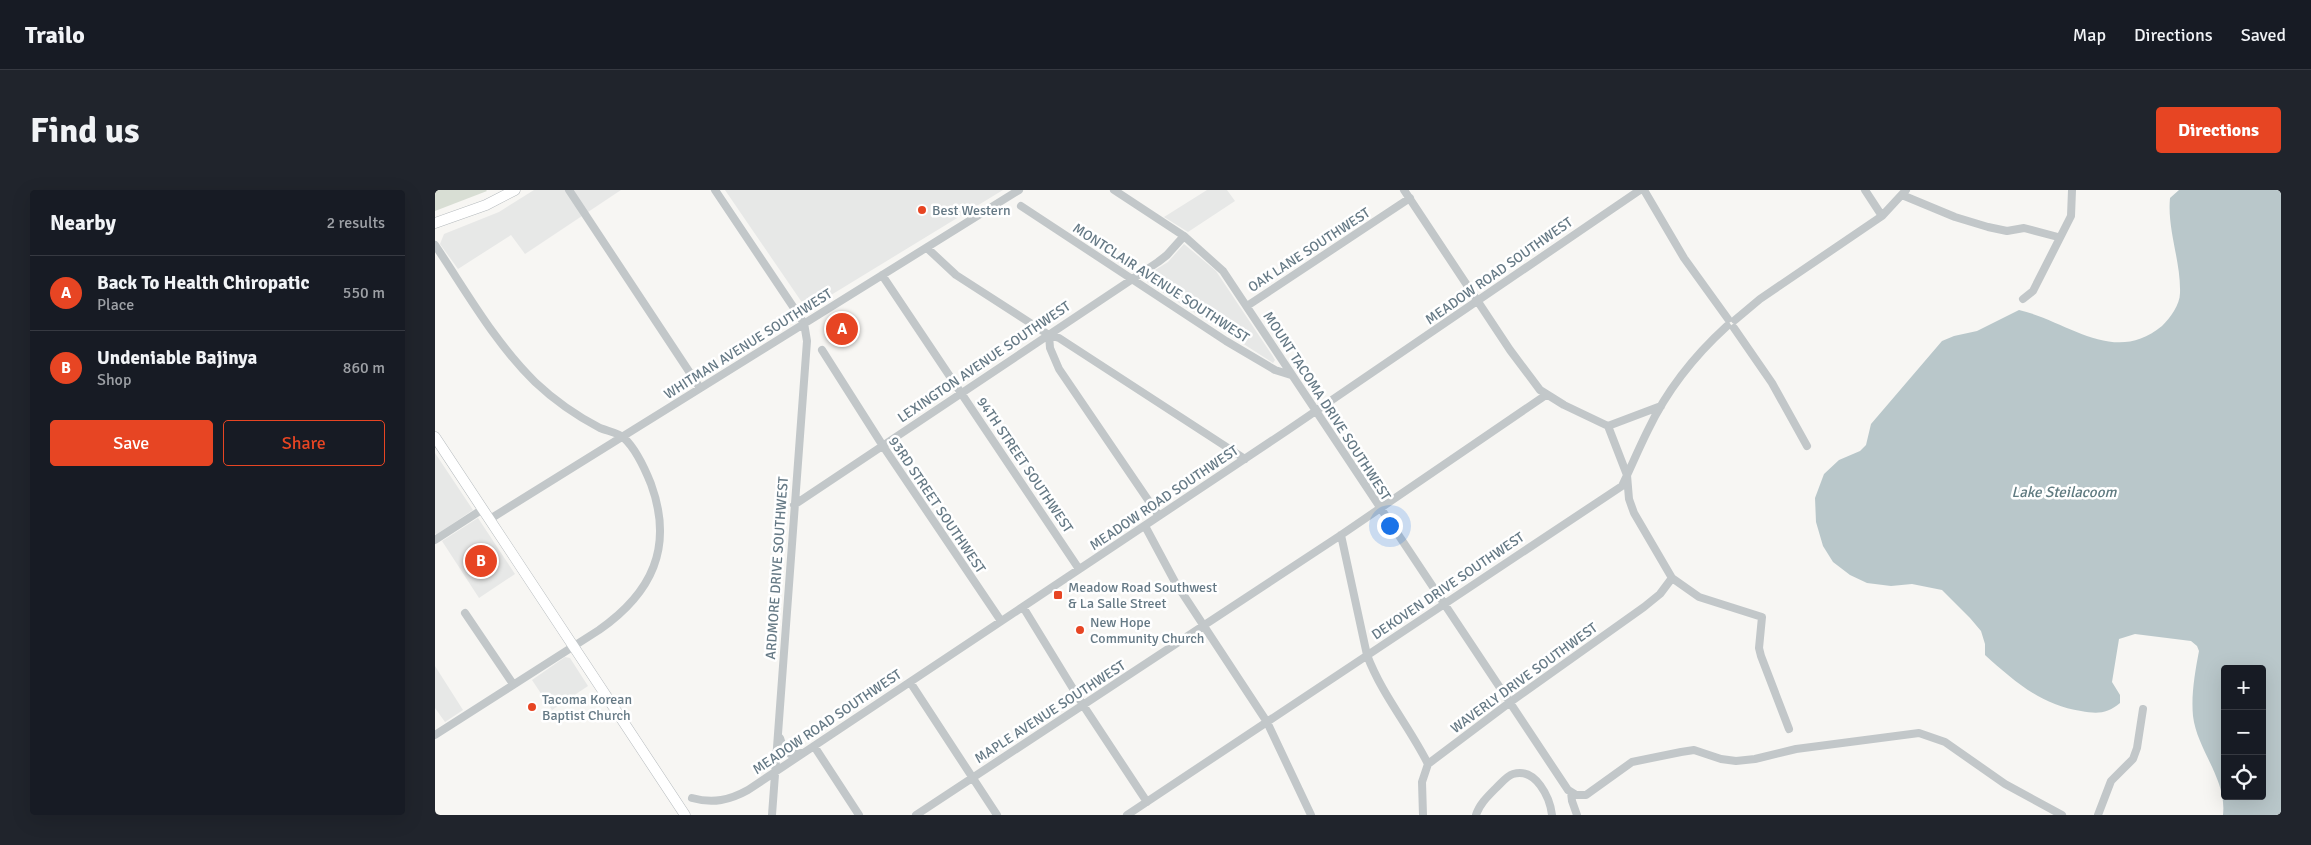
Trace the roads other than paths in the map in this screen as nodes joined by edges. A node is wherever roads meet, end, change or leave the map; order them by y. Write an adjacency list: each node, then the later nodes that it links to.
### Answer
1 (515, 190): 15 (main road)
2 (569, 190): 30 (street)
3 (715, 190): 25 (street)
4 (1019, 190): 19 (street, WHITMAN AVENUE SOUTHWEST)
5 (1114, 190): 16 (street, MOUNT TACOMA DRIVE SOUTHWEST)
6 (1405, 190): 12 (street)
7 (1640, 190): 23 (street, MEADOW ROAD SOUTHWEST)
8 (1644, 190): 26 (street)
9 (1865, 190): 14 (street)
10 (2072, 190): 17 (street)
11 (1904, 192): 14 (street, DEKOVEN DRIVE SOUTHWEST); 17 (street)
12 (1410, 198): 23 (street); 24 (street, OAK LANE SOUTHWEST)
13 (1021, 206): 21 (street, MONTCLAIR AVENUE SOUTHWEST)
14 (1882, 216): 26 (street, DEKOVEN DRIVE SOUTHWEST)
15 (435, 223)
16 (1184, 236): 21 (street, LEXINGTON AVENUE SOUTHWEST); 24 (street, MOUNT TACOMA DRIVE SOUTHWEST)
17 (2058, 237): 22 (street)
18 (435, 245): 37 (street)
19 (927, 248): 20 (street, WHITMAN AVENUE SOUTHWEST); 27 (street)
20 (882, 275): 25 (street, WHITMAN AVENUE SOUTHWEST); 31 (street, 94TH STREET SOUTHWEST)
21 (1133, 279): 27 (street, LEXINGTON AVENUE SOUTHWEST); 29 (street, MONTCLAIR AVENUE SOUTHWEST)
22 (2023, 299)
23 (1478, 301): 32 (street); 34 (street, MEADOW ROAD SOUTHWEST)
24 (1247, 306): 29 (street, MOUNT TACOMA DRIVE SOUTHWEST)
25 (804, 323): 30 (street, WHITMAN AVENUE SOUTHWEST); 42 (street, ARDMORE DRIVE SOUTHWEST)
26 (1731, 323): 33 (street, DEKOVEN DRIVE SOUTHWEST); 39 (street)
27 (1049, 335): 31 (street, LEXINGTON AVENUE SOUTHWEST); 40 (street); 45 (street)
28 (822, 350): 38 (street, 93RD STREET SOUTHWEST)
29 (1291, 375): 34 (street, MOUNT TACOMA DRIVE SOUTHWEST)
30 (700, 388): 37 (street, WHITMAN AVENUE SOUTHWEST)
31 (961, 392): 38 (street, LEXINGTON AVENUE SOUTHWEST); 50 (street, 94TH STREET SOUTHWEST)
32 (1545, 395): 35 (street); 44 (street, MAPLE AVENUE SOUTHWEST)
33 (1661, 406): 35 (street); 41 (street, DEKOVEN DRIVE SOUTHWEST)
34 (1317, 411): 40 (street, MEADOW ROAD SOUTHWEST); 44 (street, MOUNT TACOMA DRIVE SOUTHWEST)
35 (1608, 426): 41 (street)
36 (435, 437): 43 (main road)
37 (624, 437): 46 (street, WHITMAN AVENUE SOUTHWEST); 57 (street)
38 (883, 446): 42 (street, LEXINGTON AVENUE SOUTHWEST); 55 (street, 93RD STREET SOUTHWEST)
39 (1807, 446)
40 (1245, 459): 45 (street, MEADOW ROAD SOUTHWEST)
41 (1627, 476): 51 (street); 52 (street, DEKOVEN DRIVE SOUTHWEST)
42 (794, 505): 66 (street, ARDMORE DRIVE SOUTHWEST)
43 (483, 509): 46 (main road); 49 (street)
44 (1379, 509): 48 (street, MAPLE AVENUE SOUTHWEST); 52 (street, MOUNT TACOMA DRIVE SOUTHWEST)
45 (1159, 516): 47 (street, MEADOW ROAD SOUTHWEST)
46 (491, 519): 57 (main road)
47 (1145, 526): 50 (street, MEADOW ROAD SOUTHWEST); 56 (street)
48 (1341, 535): 56 (street, MAPLE AVENUE SOUTHWEST); 58 (street)
49 (435, 540)
50 (1079, 569): 53 (street, MEADOW ROAD SOUTHWEST)
51 (1672, 578): 61 (street, WAVERLY DRIVE SOUTHWEST); 65 (street)
52 (1444, 605): 58 (street, DEKOVEN DRIVE SOUTHWEST); 61 (street, MOUNT TACOMA DRIVE SOUTHWEST)
53 (1023, 607): 55 (street, MEADOW ROAD SOUTHWEST); 62 (street)
54 (465, 613): 60 (street)
55 (1001, 621): 59 (street, MEADOW ROAD SOUTHWEST)
56 (1203, 626): 62 (street, MAPLE AVENUE SOUTHWEST); 64 (street)
57 (573, 646): 60 (street); 76 (main road)
58 (1367, 655): 64 (street, DEKOVEN DRIVE SOUTHWEST); 70 (street)
59 (910, 682): 68 (street, MEADOW ROAD SOUTHWEST); 72 (street)
60 (513, 684): 67 (street)
61 (1509, 703): 70 (street, WAVERLY DRIVE SOUTHWEST); 73 (street, MOUNT TACOMA DRIVE SOUTHWEST)
62 (1083, 704): 72 (street, MAPLE AVENUE SOUTHWEST); 75 (street)
63 (2143, 709): 88 (street)
64 (1267, 722): 75 (street, DEKOVEN DRIVE SOUTHWEST); 82 (street)
65 (1789, 729)
66 (778, 733): 69 (street); 71 (street, ARDMORE DRIVE SOUTHWEST)
67 (435, 735)
68 (813, 746): 69 (street, MEADOW ROAD SOUTHWEST); 78 (street)
69 (803, 753): 71 (street, MEADOW ROAD SOUTHWEST)
70 (1428, 764): 83 (street)
71 (775, 771): 74 (street, MEADOW ROAD SOUTHWEST); 77 (street, ARDMORE DRIVE SOUTHWEST)
72 (973, 778): 79 (street, MAPLE AVENUE SOUTHWEST); 80 (street)
73 (1571, 792): 86 (street); 87 (street)
74 (693, 798)
75 (1147, 802): 81 (street, DEKOVEN DRIVE SOUTHWEST)
76 (685, 815)
77 (772, 815)
78 (859, 815)
79 (916, 815)
80 (997, 815)
81 (1127, 815)
82 (1311, 815)
83 (1423, 815)
84 (1476, 815): 85 (street)
85 (1553, 815)
86 (1577, 815)
87 (2062, 815)
88 (2098, 815)

